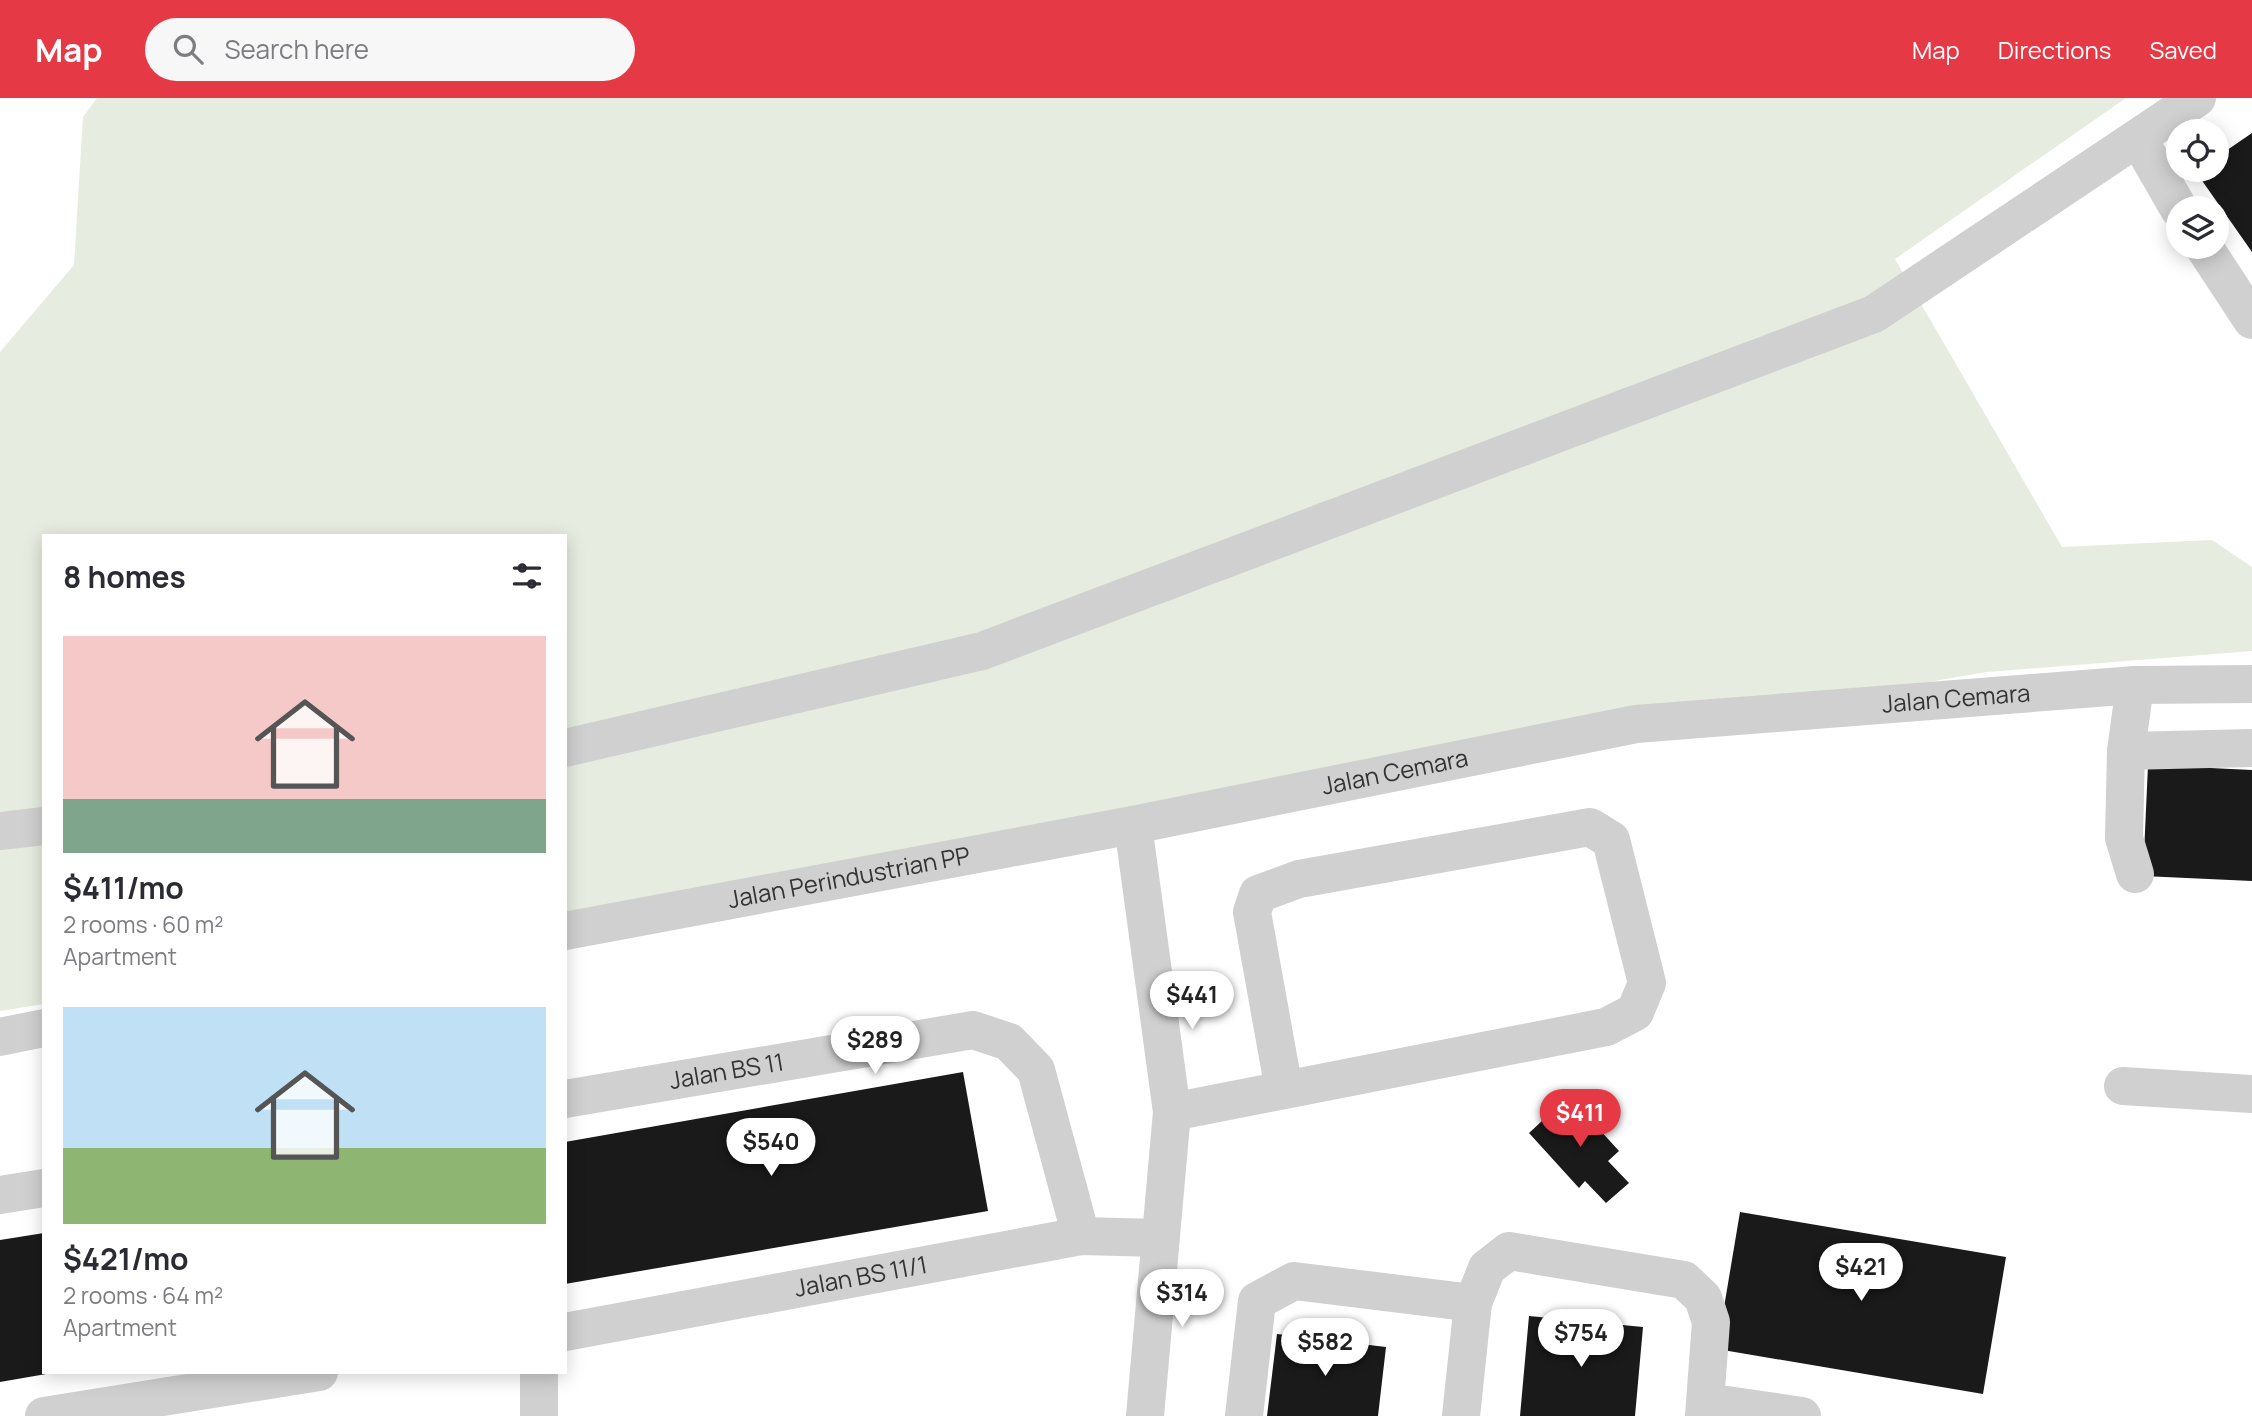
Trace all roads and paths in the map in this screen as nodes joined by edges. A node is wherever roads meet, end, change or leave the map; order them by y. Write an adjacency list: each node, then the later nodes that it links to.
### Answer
1 (2196, 98): 2 (street)
2 (2138, 138): 3 (street); 8 (street)
3 (2171, 196)
4 (2212, 259): 5 (street)
5 (2252, 320)
6 (2252, 684): 7 (street, Jalan Cemara)
7 (2135, 685): 10 (street); 11 (street, Jalan Cemara)
8 (567, 748)
9 (2252, 748): 10 (street)
10 (2126, 751): 14 (street)
11 (1133, 825): 15 (street, Jalan Perindustrian PP); 22 (street)
12 (42, 826): 13 (street)
13 (0, 831)
14 (2135, 874)
15 (567, 931)
16 (42, 1028): 17 (street)
17 (0, 1037)
18 (2123, 1086): 20 (street)
19 (1284, 1090): 19 (street); 22 (street)
20 (2252, 1094)
21 (567, 1099): 25 (street, Jalan BS 11)
22 (1172, 1112): 26 (street)
23 (42, 1188): 24 (street)
24 (0, 1195)
25 (1081, 1236): 26 (street, Jalan BS 11/1); 28 (street, Jalan BS 11/1)
26 (1159, 1238): 34 (street)
27 (1473, 1303): 31 (street); 35 (street); 36 (street)
28 (567, 1332)
29 (306, 1374): 32 (street)
30 (539, 1374): 33 (street)
31 (1705, 1409): 37 (street)
32 (44, 1416)
33 (539, 1416)
34 (1145, 1416)
35 (1244, 1416)
36 (1461, 1416)
37 (1802, 1416)

